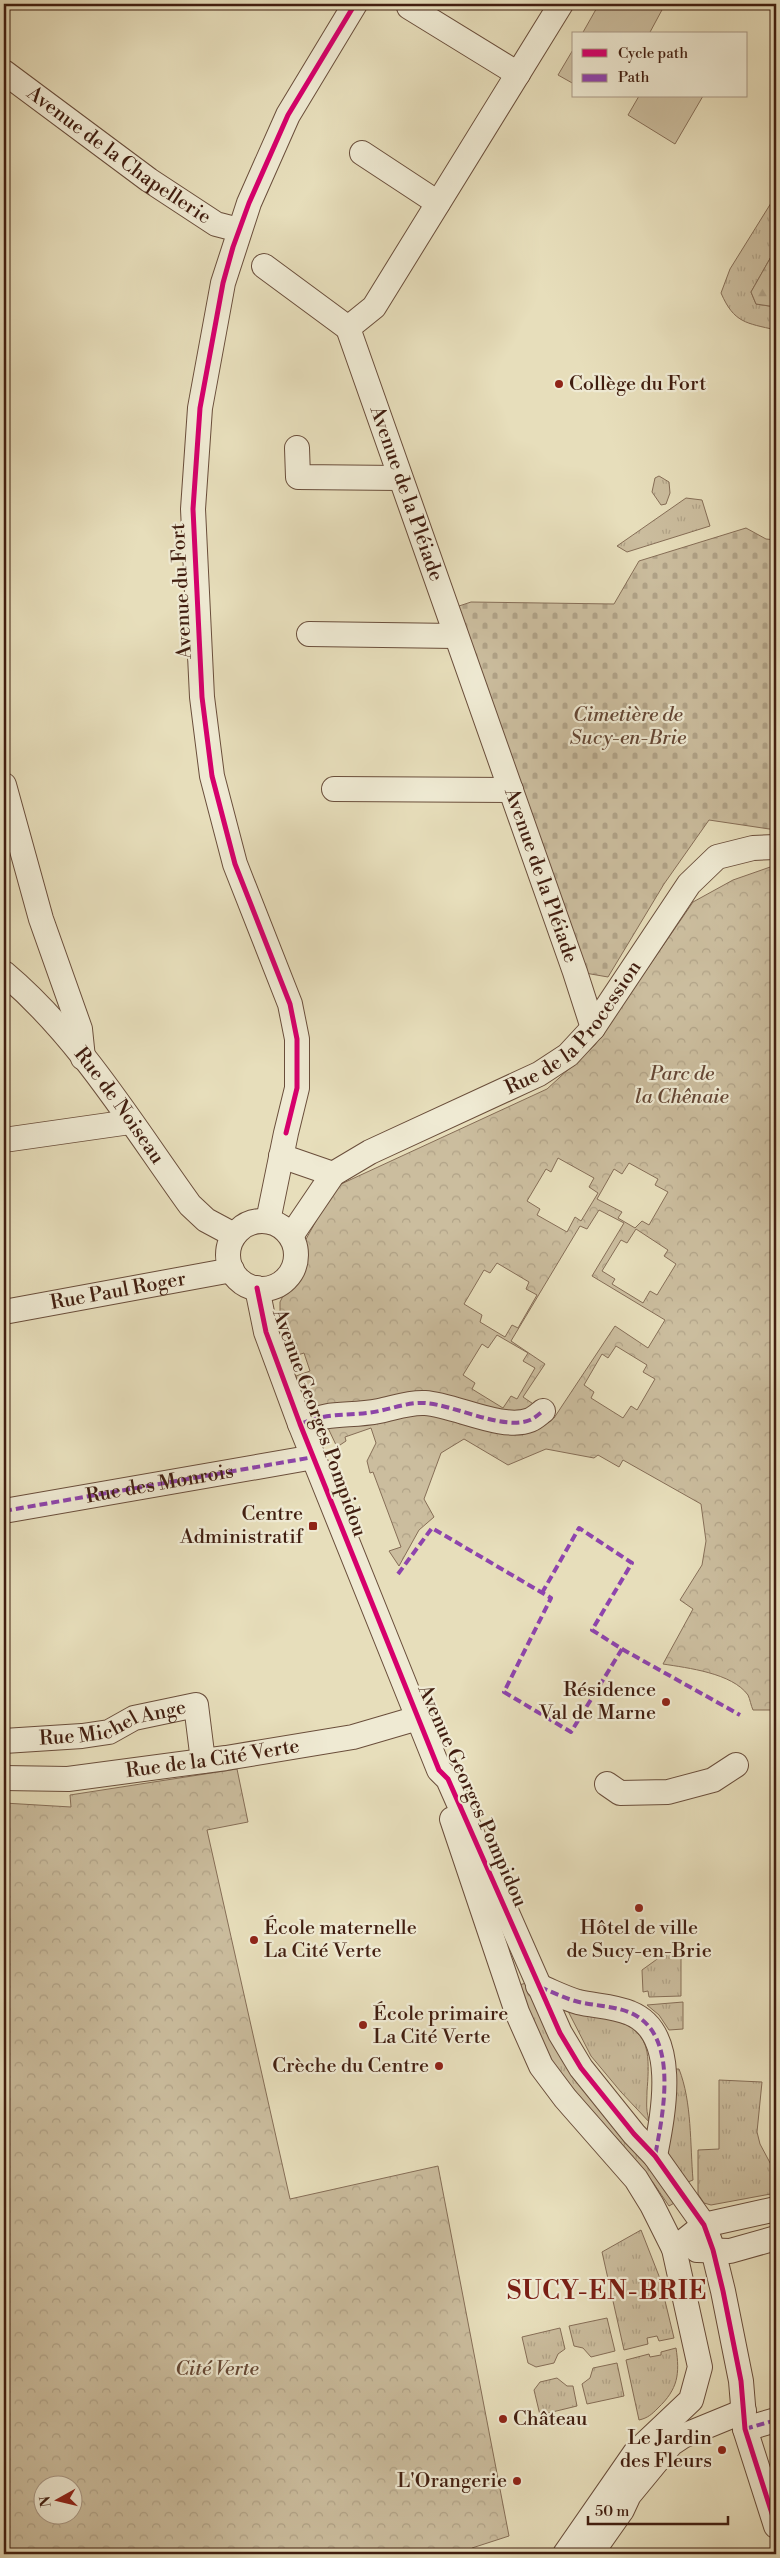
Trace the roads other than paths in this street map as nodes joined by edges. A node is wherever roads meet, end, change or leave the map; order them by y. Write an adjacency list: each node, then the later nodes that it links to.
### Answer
1 (355, 4): 8 (street, Avenue du Fort)
2 (561, 4): 5 (street)
3 (409, 7): 5 (street)
4 (4, 72): 8 (street, Avenue de la Chapellerie)
5 (518, 74): 7 (street)
6 (362, 153): 7 (street)
7 (438, 203): 10 (street)
8 (239, 230): 24 (street, Avenue du Fort)
9 (264, 266): 10 (street)
10 (348, 328): 12 (street, Avenue de la Pléiade)
11 (298, 448): 12 (street)
12 (400, 478): 14 (street, Avenue de la Pléiade)
13 (309, 634): 14 (street)
14 (456, 636): 17 (street, Avenue de la Pléiade)
15 (4, 785): 21 (street)
16 (334, 790): 17 (street)
17 (510, 790): 20 (street, Avenue de la Pléiade)
18 (776, 847): 20 (street, Rue de la Procession)
19 (4, 973): 21 (street, Rue de Noiseau)
20 (593, 1028): 25 (street, Rue de la Procession)
21 (83, 1058): 22 (street, Rue de Noiseau)
22 (130, 1122): 23 (street); 27 (street, Rue de Noiseau)
23 (4, 1140)
24 (281, 1156): 25 (street); 26 (street, Avenue du Fort)
25 (333, 1174): 28 (street)
26 (268, 1221): 27 (street); 28 (street)
27 (234, 1235): 29 (street)
28 (291, 1236): 30 (street)
29 (232, 1270): 30 (street); 31 (street, Rue Paul Roger)
30 (257, 1288): 33 (street, Avenue Georges Pompidou)
31 (4, 1312)
32 (543, 1411): 33 (street)
33 (300, 1424): 34 (street, Avenue Georges Pompidou)
34 (314, 1457): 35 (street, Rue des Monrois); 36 (street, Avenue Georges Pompidou)
35 (4, 1511)
36 (418, 1718): 38 (street, Rue de la Cité Verte); 40 (street, Avenue Georges Pompidou)
37 (4, 1741): 38 (street, Rue Michel Ange)
38 (203, 1761): 41 (street, Rue de la Cité Verte)
39 (736, 1765): 42 (street)
40 (439, 1770): 43 (street, Avenue Georges Pompidou); 48 (street, Avenue Georges Pompidou)
41 (4, 1778)
42 (607, 1784)
43 (538, 1986): 44 (street, Avenue Georges Pompidou); 44 (street)
44 (655, 2156): 46 (street, Avenue Georges Pompidou)
45 (776, 2209): 46 (street)
46 (704, 2225): 48 (street); 49 (street, Avenue Georges Pompidou)
47 (776, 2238): 49 (street)
48 (674, 2249): 49 (street); 53 (street, Avenue Georges Pompidou)
49 (713, 2250): 50 (street, Avenue Georges Pompidou)
50 (744, 2420): 51 (street); 52 (street, Avenue Georges Pompidou); 54 (street)
51 (776, 2420)
52 (776, 2526)
53 (565, 2554)
54 (591, 2554)

